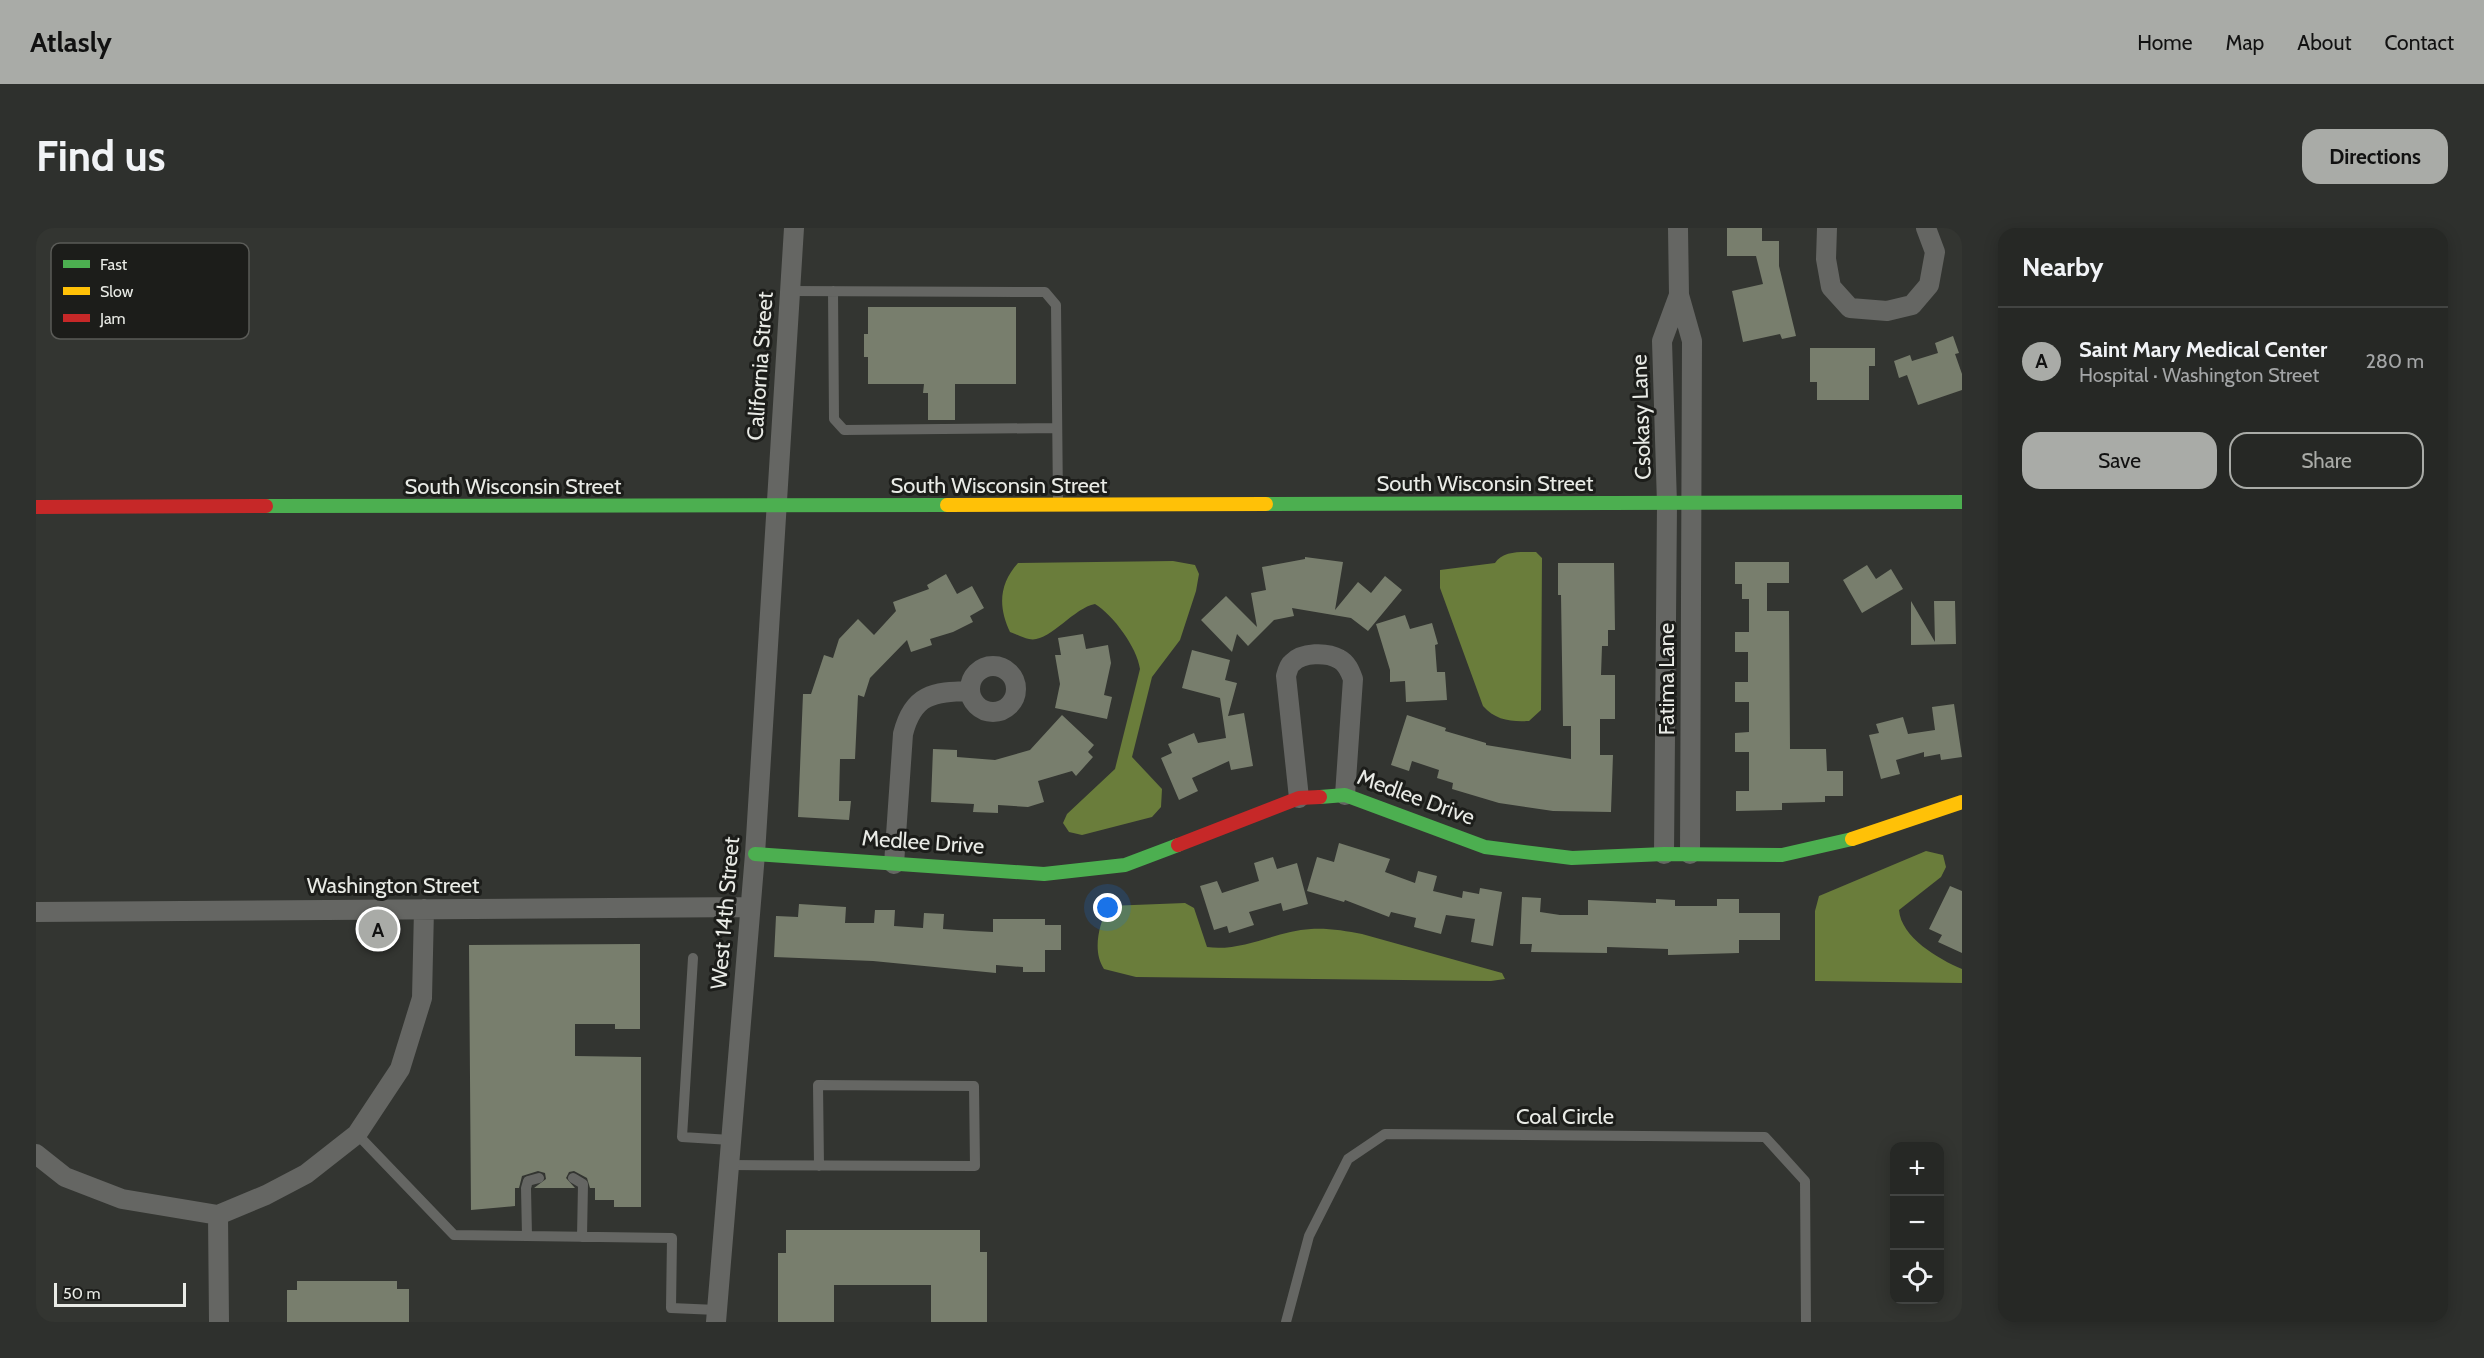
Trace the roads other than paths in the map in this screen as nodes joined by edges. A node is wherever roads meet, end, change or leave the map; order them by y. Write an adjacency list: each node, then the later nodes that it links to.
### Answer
1 (794, 228): 5 (street, California Street)
2 (1678, 228): 7 (street, Csokasy Lane)
3 (1827, 228): 4 (street)
4 (1926, 228)
5 (790, 291): 6 (lane); 14 (street, California Street)
6 (833, 291): 8 (lane); 8 (lane)
7 (1679, 296): 10 (street, Csokasy Lane); 11 (street, Csokasy Lane)
8 (1057, 428): 12 (lane)
9 (1962, 502): 11 (street, South Wisconsin Street)
10 (1667, 504): 11 (street, South Wisconsin Street); 12 (street, South Wisconsin Street); 20 (street, Fatima Lane)
11 (1690, 504): 21 (street, Fatima Lane)
12 (1058, 506): 14 (street, South Wisconsin Street)
13 (36, 507): 14 (street, South Wisconsin Street)
14 (775, 507): 19 (street, West 14th Street)
15 (970, 691): 22 (street)
16 (1345, 795): 17 (street, Medlee Drive); 17 (street); 20 (street, Medlee Drive)
17 (1299, 798): 22 (street, Medlee Drive)
18 (1961, 805): 21 (street, Medlee Drive)
19 (755, 854): 22 (street, Medlee Drive); 23 (street, West 14th Street)
20 (1664, 854): 21 (street, Medlee Drive)
21 (1690, 854)
22 (894, 864)
23 (750, 907): 24 (street, Washington Street); 28 (street, West 14th Street)
24 (424, 909): 25 (street, Washington Street); 27 (street)
25 (36, 912)
26 (693, 958): 28 (lane)
27 (357, 1134): 34 (street); 35 (lane)
28 (731, 1140): 30 (street, West 14th Street)
29 (36, 1154): 34 (street)
30 (729, 1165): 31 (lane); 37 (street, West 14th Street)
31 (819, 1166): 31 (lane)
32 (539, 1178): 35 (lane)
33 (573, 1178): 36 (lane)
34 (218, 1215): 38 (street)
35 (527, 1236): 36 (lane)
36 (582, 1237): 37 (lane)
37 (717, 1316)
38 (219, 1322)
39 (1286, 1322): 40 (lane, Coal Circle)
40 (1806, 1322)

